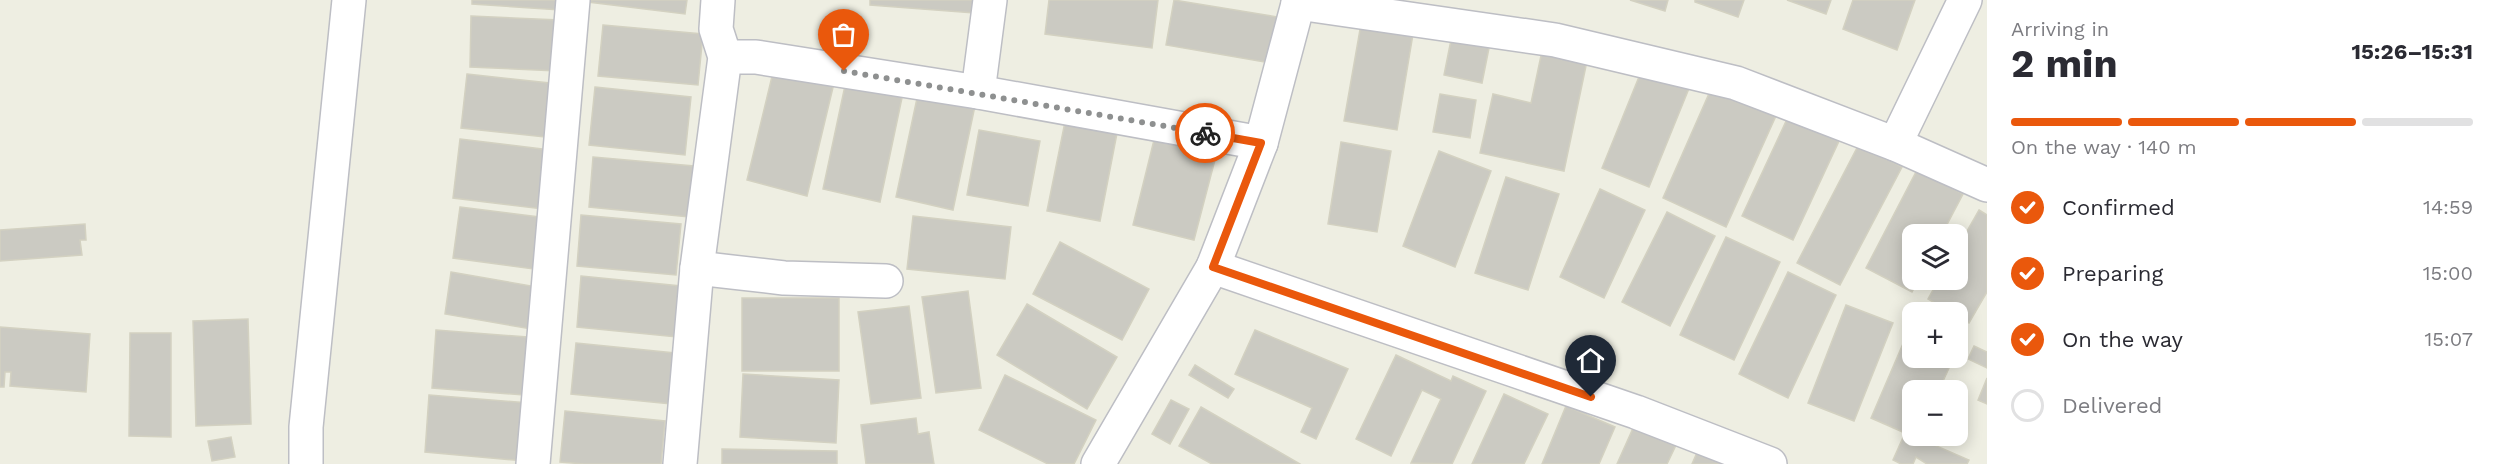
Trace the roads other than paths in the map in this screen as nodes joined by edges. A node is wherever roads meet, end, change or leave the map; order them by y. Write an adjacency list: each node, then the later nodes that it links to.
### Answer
1 (349, 0): 15 (street)
2 (573, 0): 16 (street)
3 (718, 0): 7 (street)
4 (990, 0): 8 (street)
5 (1965, 0): 10 (street)
6 (1299, 1): 9 (street); 10 (street)
7 (725, 57): 8 (street); 13 (street)
8 (978, 92): 9 (street)
9 (1261, 143): 12 (street)
10 (1895, 144): 11 (street)
11 (1987, 185)
12 (1213, 267): 18 (street); 19 (street)
13 (698, 268): 14 (street); 17 (street)
14 (886, 281)
15 (306, 464)
16 (533, 464)
17 (680, 464)
18 (1098, 464)
19 (1770, 464)

